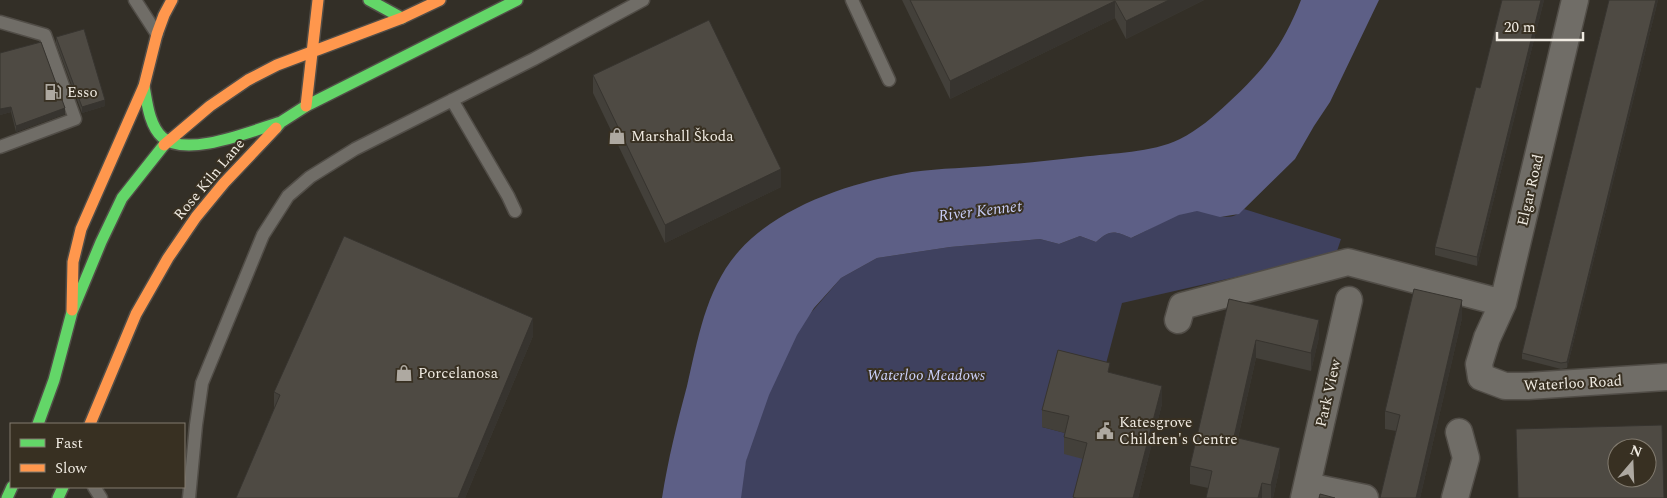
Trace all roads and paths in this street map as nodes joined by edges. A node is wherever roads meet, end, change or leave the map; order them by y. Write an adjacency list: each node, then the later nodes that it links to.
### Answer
1 (135, 0): 12 (lane)
2 (172, 0): 12 (main road)
3 (318, 0): 13 (main road)
4 (370, 0): 10 (main road)
5 (440, 0): 10 (main road)
6 (517, 0): 17 (main road)
7 (643, 0): 16 (lane)
8 (852, 0): 14 (lane)
9 (1575, 0): 23 (street, Elgar Road)
10 (402, 18): 13 (main road)
11 (0, 22): 20 (lane)
12 (157, 34): 15 (main road)
13 (312, 52): 17 (main road); 19 (main road)
14 (889, 80)
15 (144, 86): 19 (main road); 24 (main road)
16 (452, 100): 21 (lane); 32 (lane)
17 (306, 106): 18 (main road)
18 (281, 122): 19 (main road, Rose Kiln Lane); 29 (main road, Rose Kiln Lane)
19 (167, 142): 24 (main road)
20 (0, 147)
21 (515, 211)
22 (1349, 300): 31 (street, Park View)
23 (1504, 303): 25 (street); 26 (street, Elgar Road)
24 (72, 312): 28 (main road)
25 (1178, 320)
26 (1481, 377): 27 (street, Waterloo Road)
27 (1667, 378)
28 (38, 423)
29 (90, 423)
30 (1459, 432): 34 (street)
31 (1305, 492): 33 (street, Park View)
32 (189, 498)
33 (1365, 498)
34 (1456, 498)

